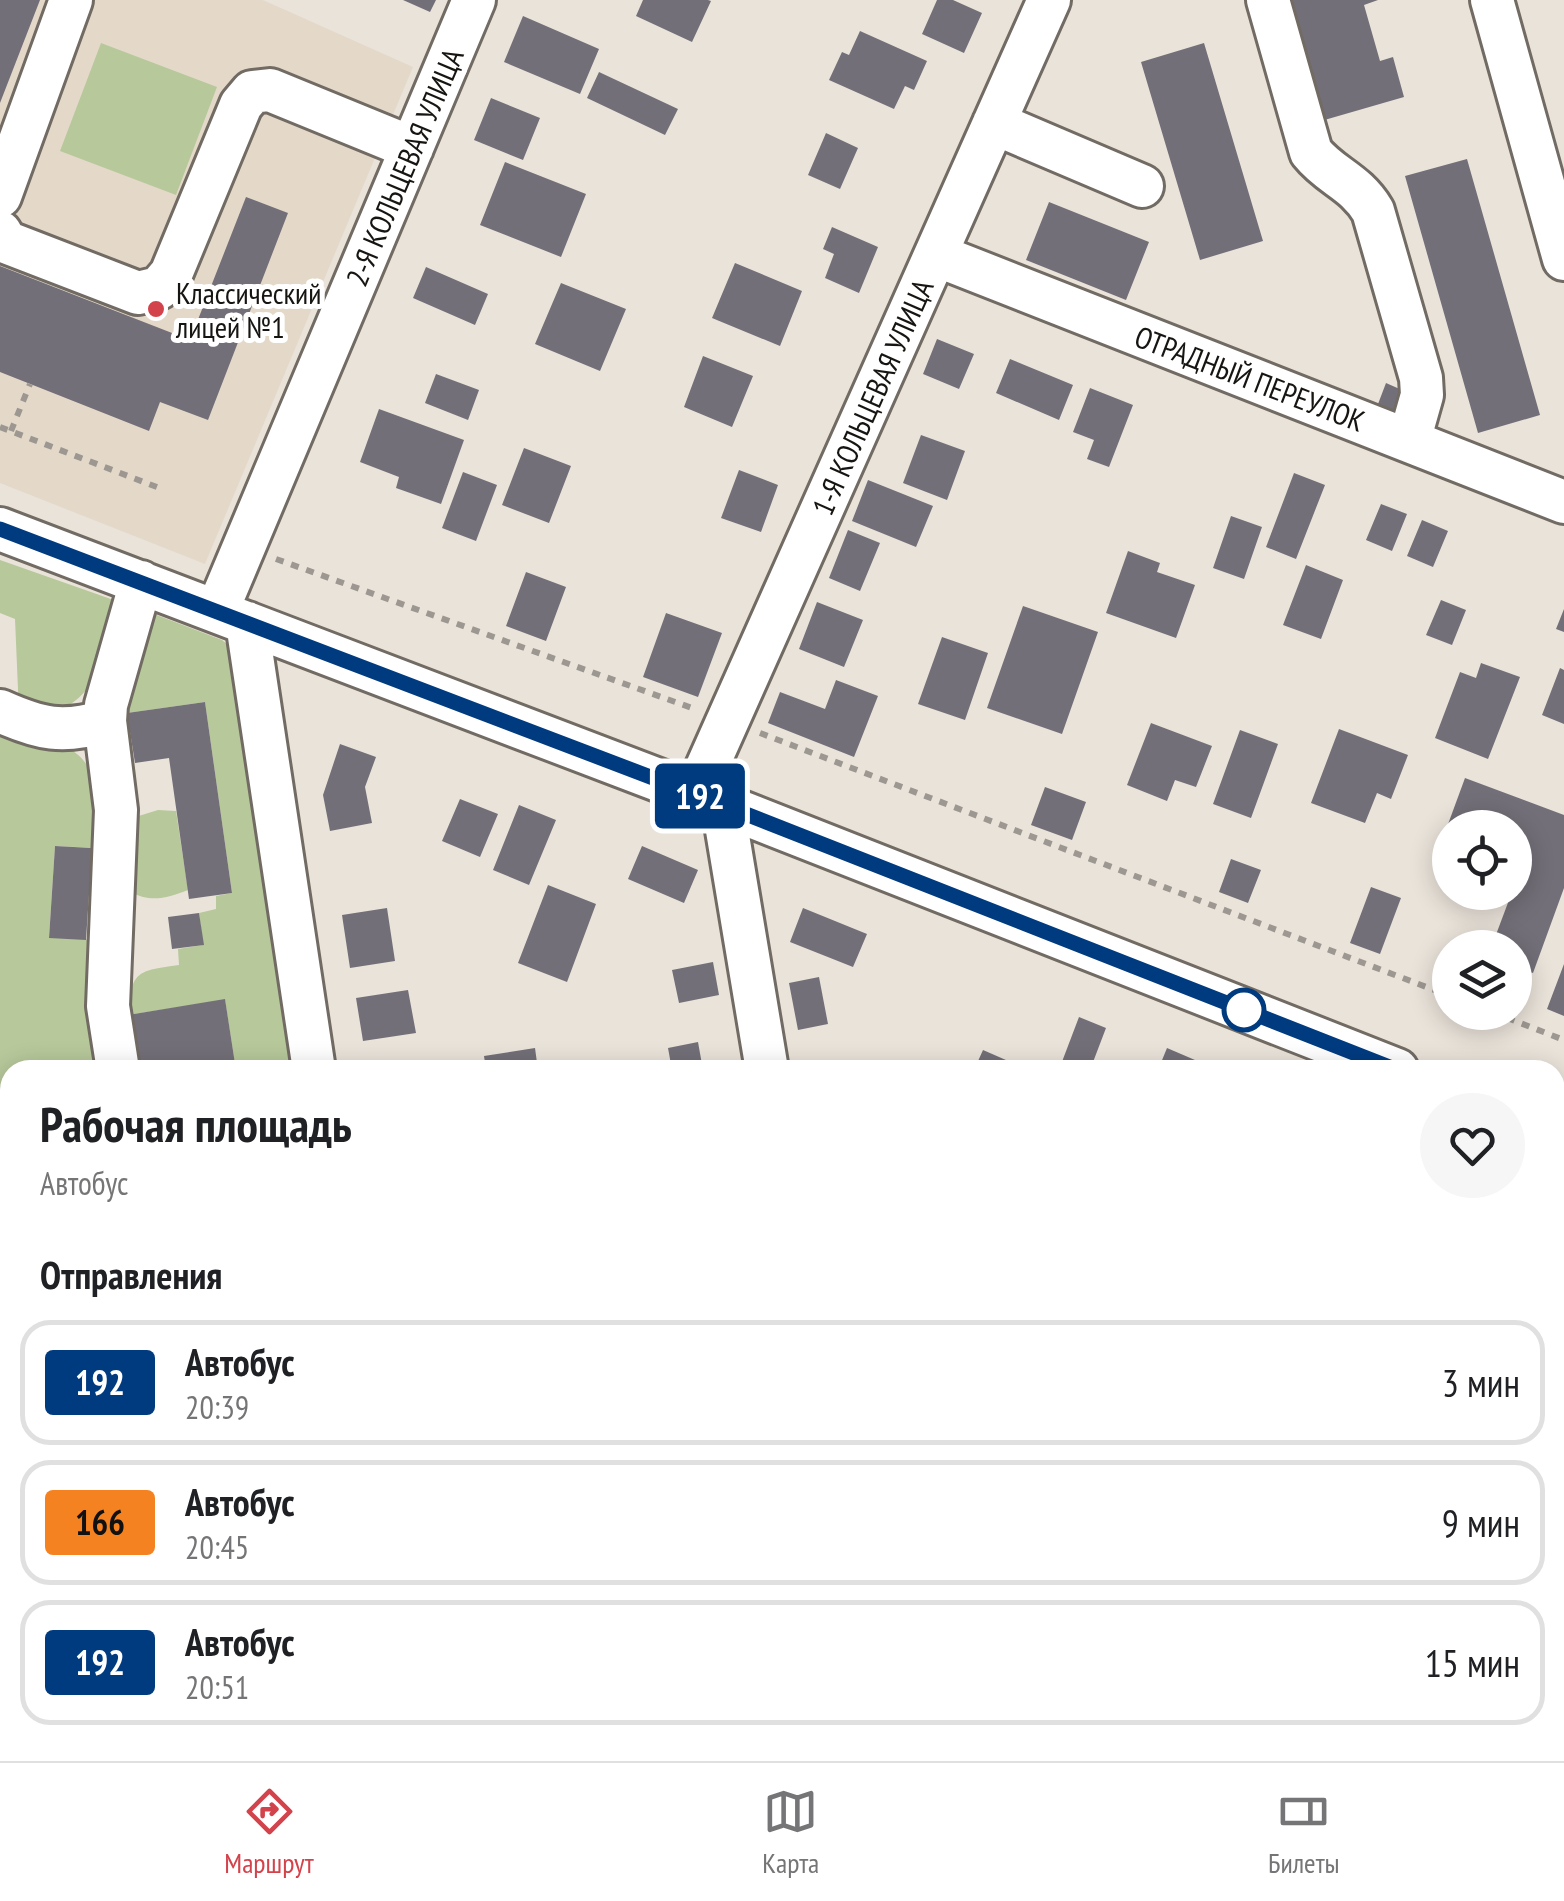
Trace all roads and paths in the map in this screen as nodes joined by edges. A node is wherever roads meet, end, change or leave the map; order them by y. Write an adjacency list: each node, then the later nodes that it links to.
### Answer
1 (71, 0): 9 (street)
2 (474, 0): 7 (street, 2-Я КОЛЬЦЕВАЯ УЛИЦА)
3 (1049, 0): 6 (street, 1-Я КОЛЬЦЕВАЯ УЛИЦА)
4 (1268, 0): 16 (street)
5 (1492, 0): 12 (street)
6 (994, 122): 8 (street); 11 (street, 1-Я КОЛЬЦЕВАЯ УЛИЦА)
7 (412, 148): 10 (street); 20 (street, 2-Я КОЛЬЦЕВАЯ УЛИЦА)
8 (1142, 186)
9 (0, 196)
10 (0, 232)
11 (936, 255): 16 (street, ОТРАДНЫЙ ПЕРЕУЛОК); 24 (street, 1-Я КОЛЬЦЕВАЯ УЛИЦА)
12 (1564, 259)
13 (30, 384): 15 (path)
14 (0, 427): 15 (path)
15 (11, 431): 17 (path)
16 (1409, 441): 18 (street, ОТРАДНЫЙ ПЕРЕУЛОК)
17 (162, 489)
18 (1564, 502)
19 (0, 529): 21 (street)
20 (244, 548): 22 (street, 2-Я КОЛЬЦЕВАЯ УЛИЦА); 24 (path)
21 (141, 582): 22 (street); 25 (street)
22 (232, 617): 26 (street); 31 (street)
23 (0, 711): 25 (street)
24 (727, 720): 26 (street, 1-Я КОЛЬЦЕВАЯ УЛИЦА); 27 (path)
25 (106, 721): 30 (street)
26 (709, 800): 32 (street); 33 (street)
27 (1432, 989)
28 (1532, 1028): 29 (path)
29 (1564, 1040)
30 (116, 1060)
31 (312, 1060)
32 (765, 1060)
33 (1372, 1060)

